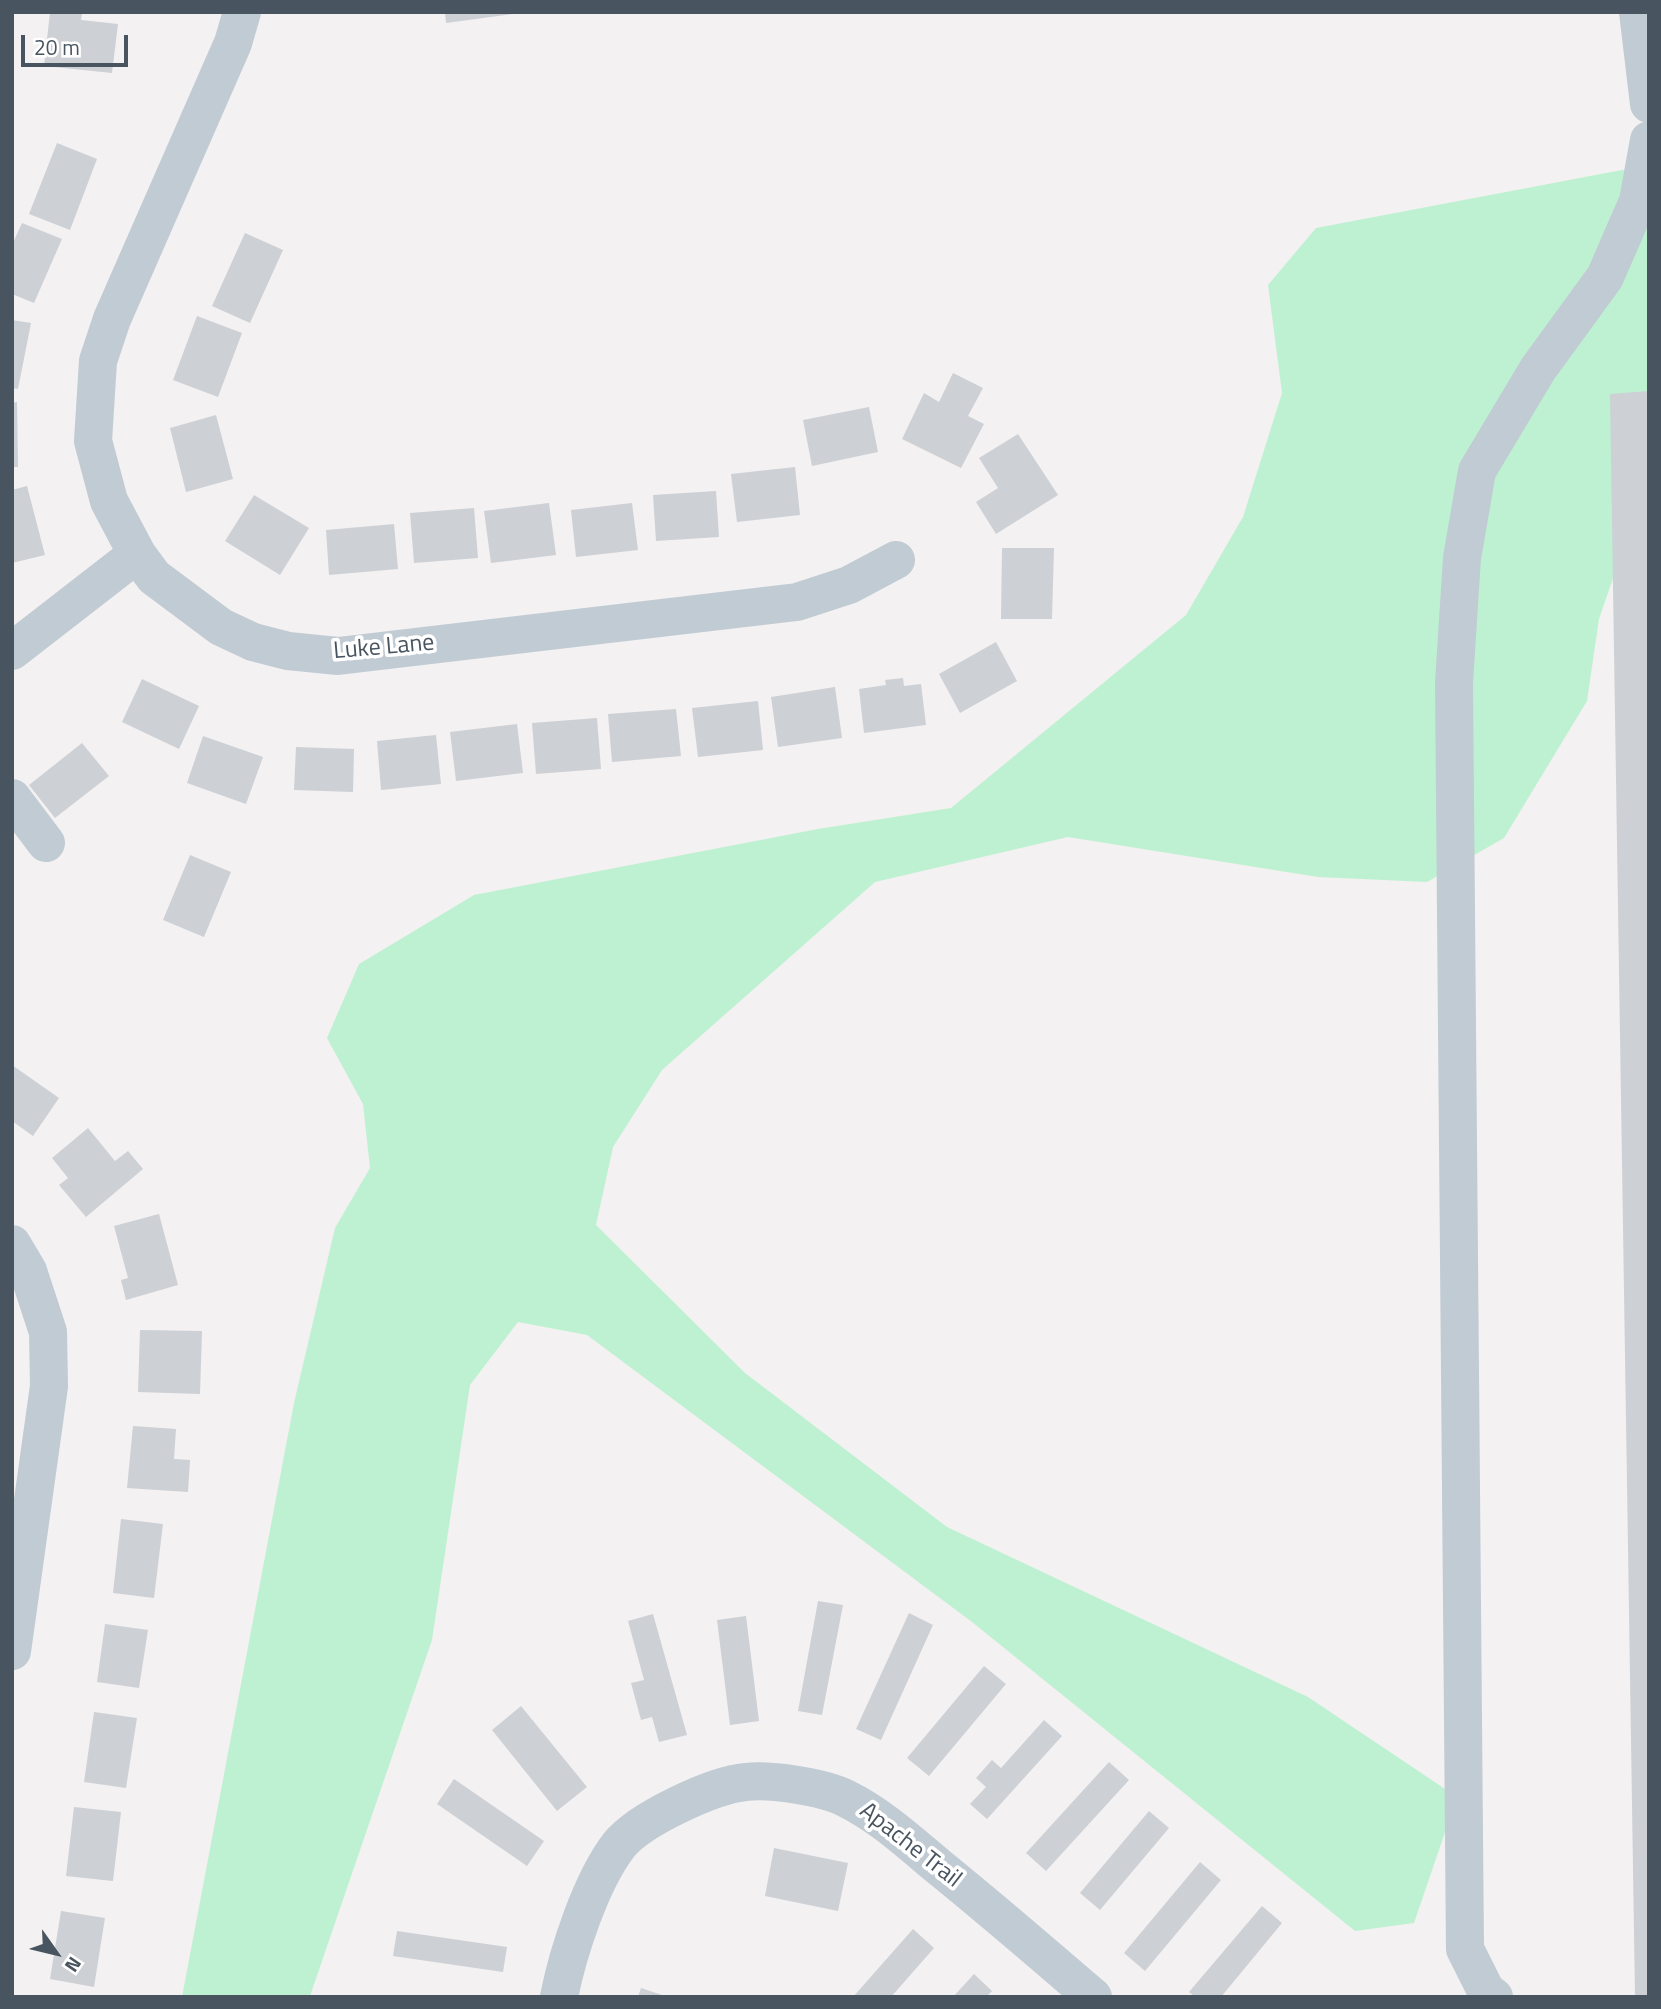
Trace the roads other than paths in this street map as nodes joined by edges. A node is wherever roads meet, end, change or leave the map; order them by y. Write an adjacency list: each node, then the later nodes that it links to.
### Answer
1 (242, 12): 5 (street, Luke Lane)
2 (1638, 12): 3 (street)
3 (1649, 104)
4 (1649, 140): 14 (street)
5 (137, 554): 6 (street, Luke Lane); 7 (street)
6 (896, 560)
7 (12, 651)
8 (12, 798): 9 (street)
9 (46, 843)
10 (12, 1244): 11 (street)
11 (12, 1651)
12 (559, 1997): 13 (street, Apache Trail)
13 (1093, 1997)
14 (1494, 1997)

